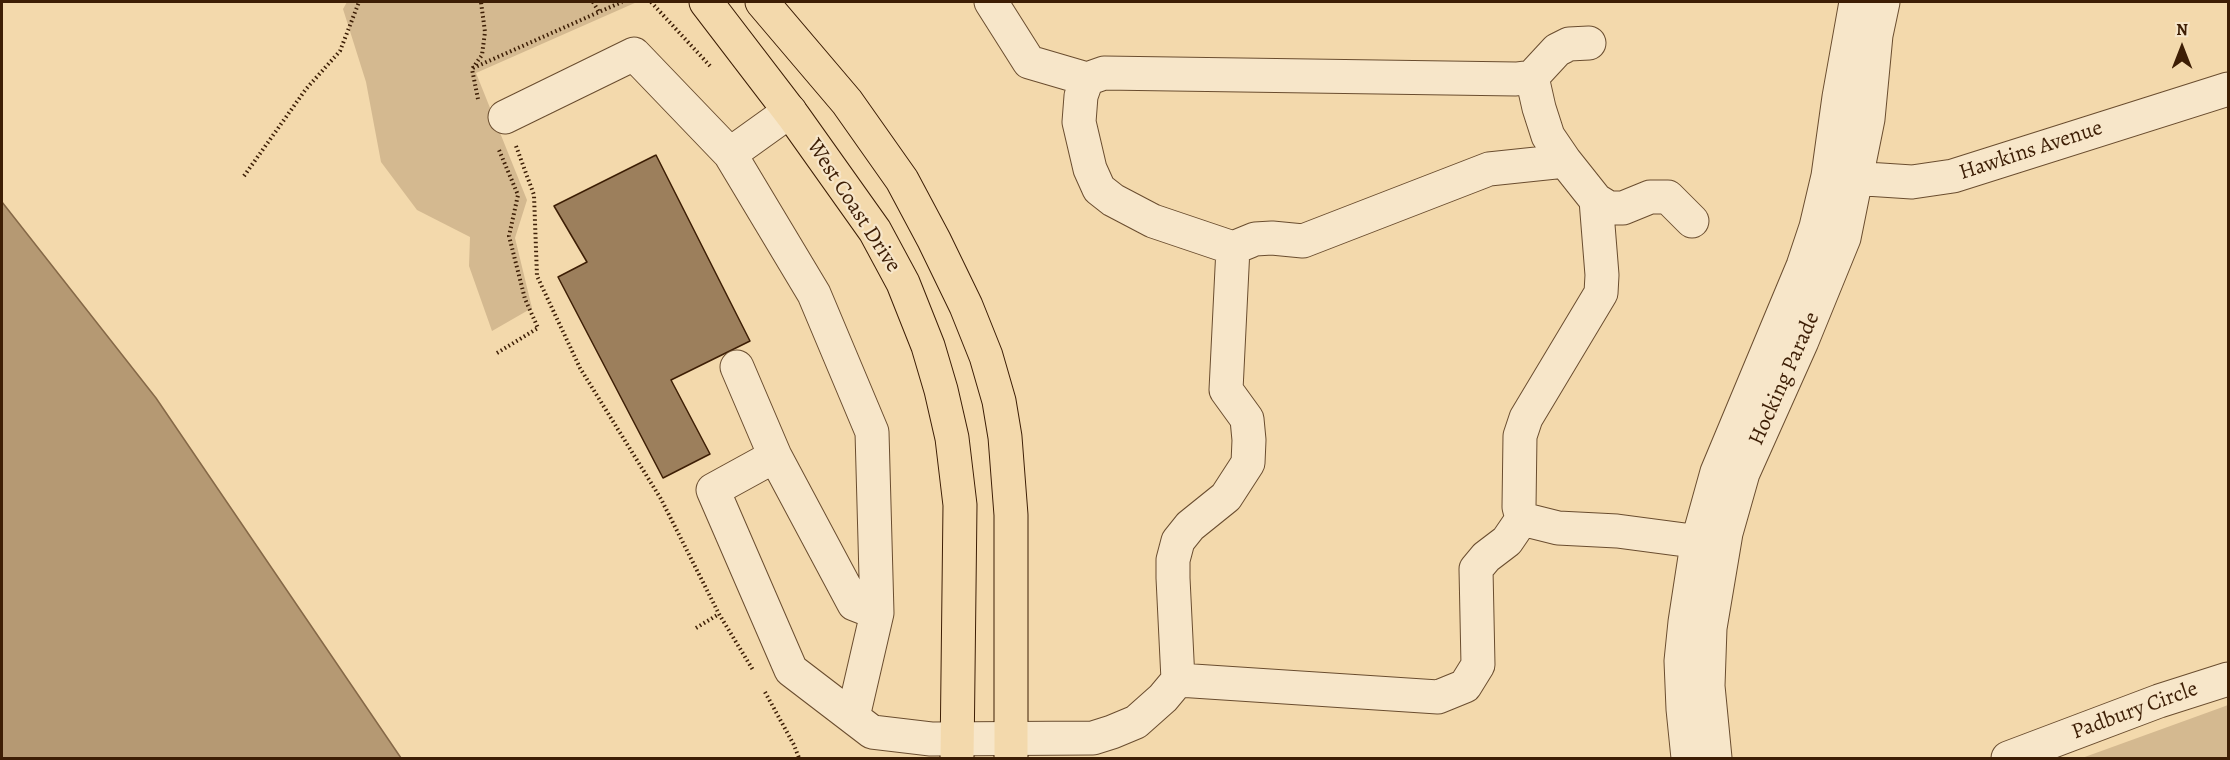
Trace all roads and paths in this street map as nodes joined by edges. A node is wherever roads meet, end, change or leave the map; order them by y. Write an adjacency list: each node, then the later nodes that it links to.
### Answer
1 (359, 2): 20 (path)
2 (481, 2): 12 (path)
3 (593, 2): 10 (path)
4 (622, 2): 10 (path)
5 (706, 2): 16 (main road, West Coast Drive)
6 (762, 2): 39 (main road)
7 (991, 2): 14 (street)
8 (1856, 2): 21 (street, Hocking Parade)
9 (1883, 2): 21 (street, Hocking Parade)
10 (598, 12): 12 (path)
11 (1589, 43): 13 (street)
12 (472, 69): 17 (path)
13 (1532, 77): 14 (street); 19 (street)
14 (1086, 79): 24 (street)
15 (2229, 89): 21 (street, Hawkins Avenue)
16 (790, 111): 18 (street); 38 (main road, West Coast Drive)
17 (494, 122): 18 (street); 25 (path); 31 (path)
18 (730, 154): 30 (street)
19 (1565, 160): 22 (street); 24 (street)
20 (244, 176)
21 (1842, 178): 29 (street, Hocking Parade); 42 (street, Hocking Parade)
22 (1596, 201): 23 (street); 28 (street)
23 (1692, 221)
24 (1233, 248): 35 (street)
25 (497, 354)
26 (737, 367): 27 (street)
27 (775, 456): 30 (street); 37 (street)
28 (1522, 519): 29 (street); 35 (street)
29 (1697, 544): 41 (street, Hocking Parade)
30 (877, 613): 37 (street)
31 (719, 614): 32 (path); 33 (path)
32 (696, 628)
33 (758, 679)
34 (2229, 679): 43 (street, Padbury Circle)
35 (1178, 680): 39 (street)
36 (763, 688): 40 (path)
37 (853, 717): 38 (street)
38 (957, 748): 39 (street)
39 (1011, 748)
40 (799, 759)
41 (1688, 759)
42 (1715, 759)
43 (2008, 759)

